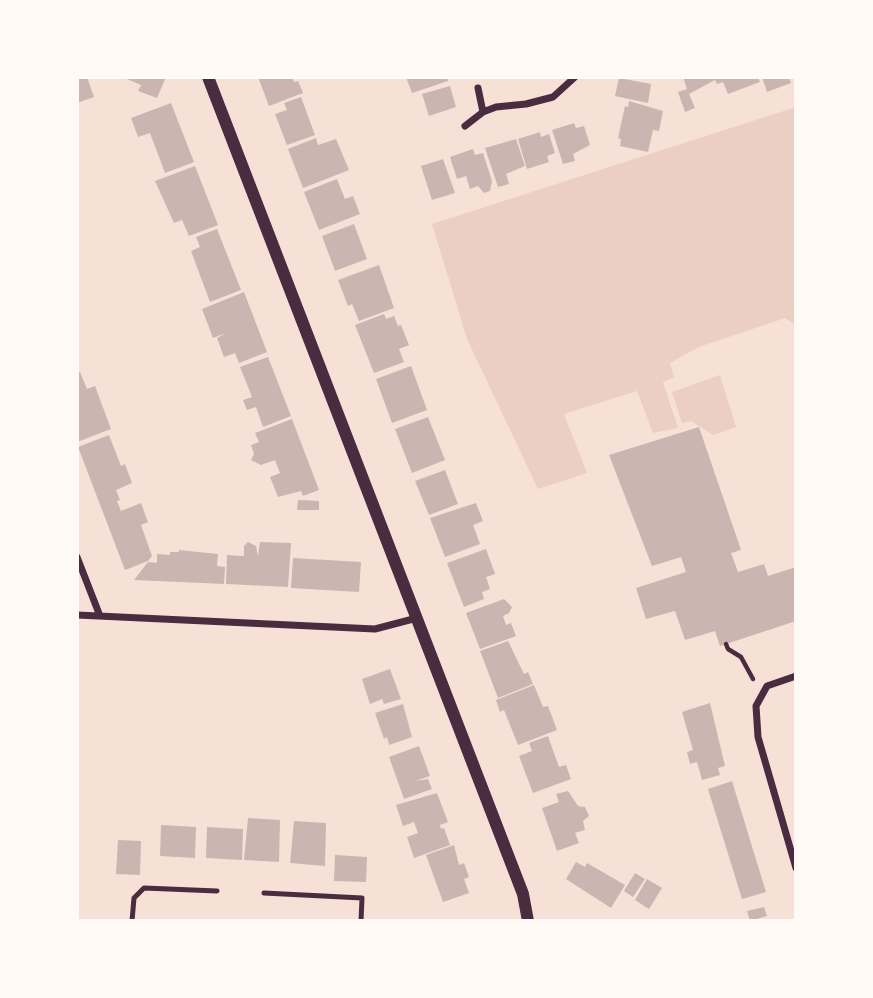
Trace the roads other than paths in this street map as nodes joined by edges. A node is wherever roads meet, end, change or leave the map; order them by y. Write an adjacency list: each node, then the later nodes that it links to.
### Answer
1 (208, 77): 9 (street)
2 (575, 77): 4 (street)
3 (478, 88): 4 (street)
4 (483, 112): 5 (street)
5 (465, 126)
6 (77, 557): 8 (street)
7 (77, 615): 8 (street)
8 (100, 616): 9 (street)
9 (417, 618): 16 (street)
10 (796, 676): 11 (street)
11 (796, 868)
12 (217, 891): 14 (lane)
13 (264, 893): 15 (lane)
14 (132, 921)
15 (361, 921)
16 (528, 921)

